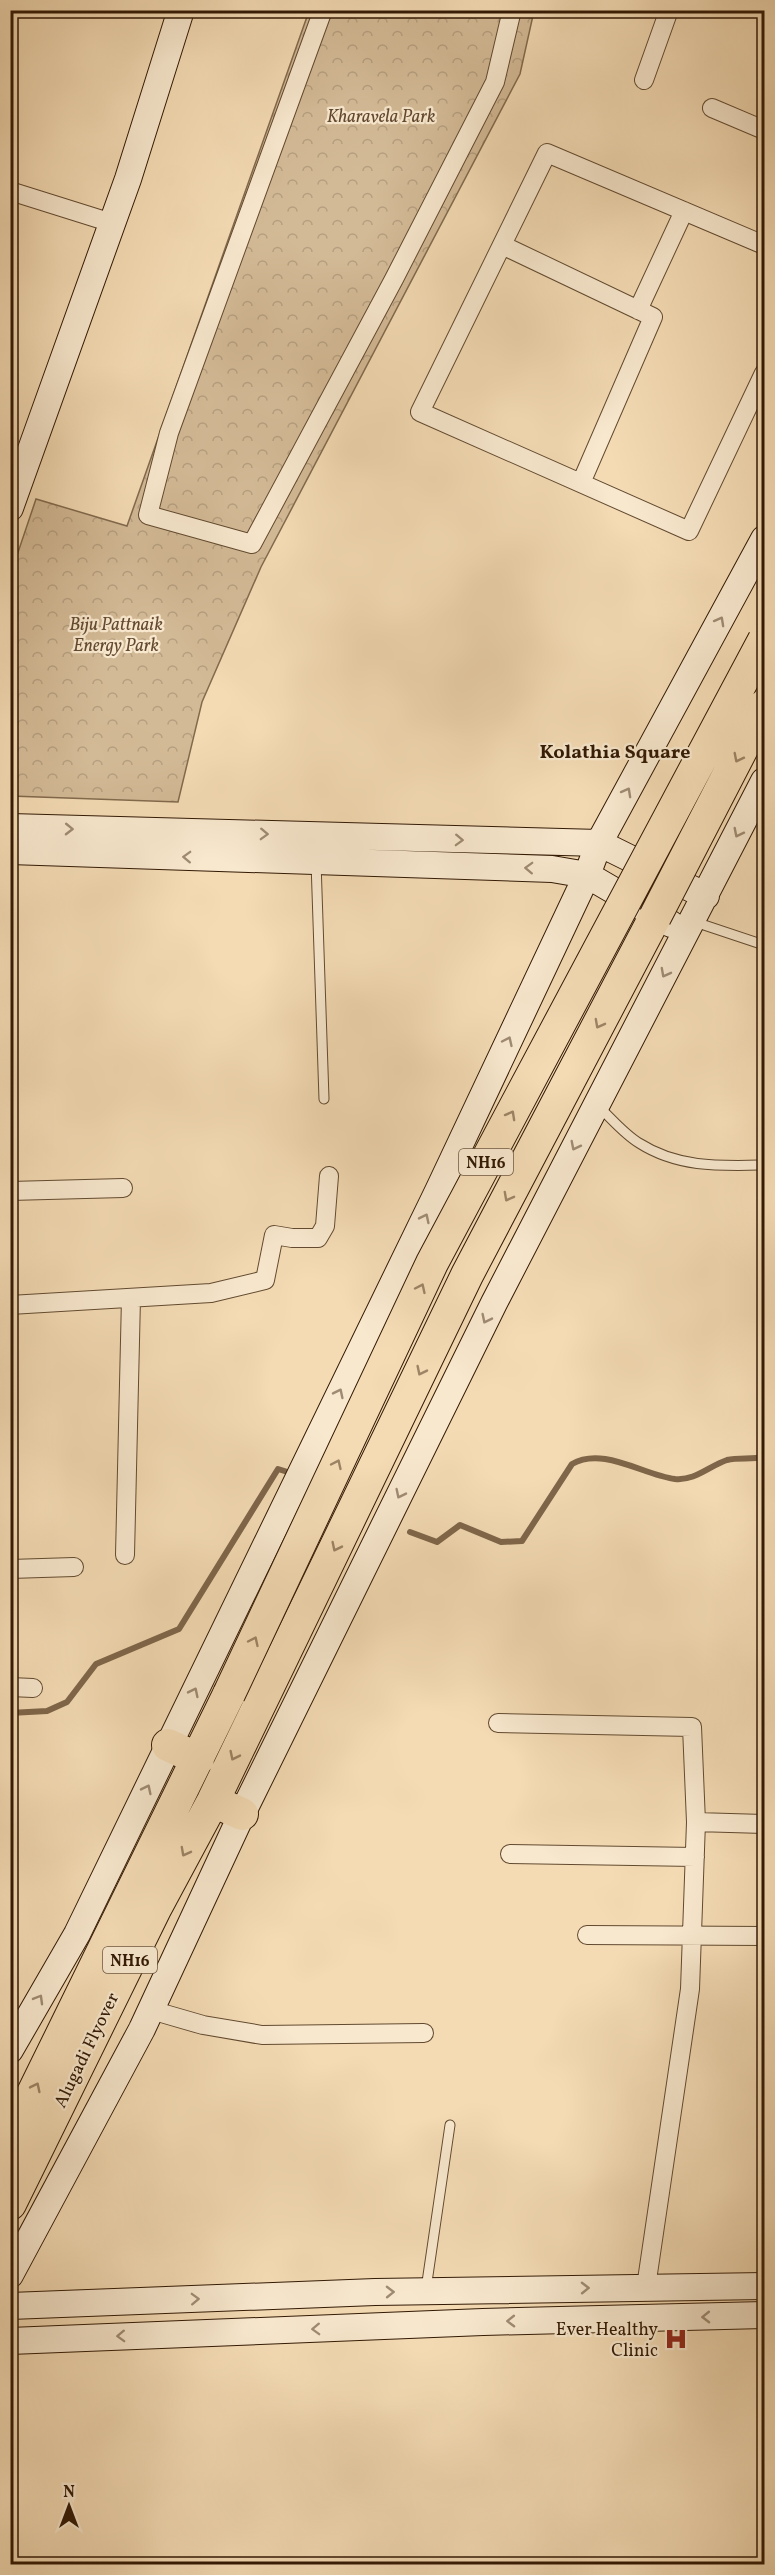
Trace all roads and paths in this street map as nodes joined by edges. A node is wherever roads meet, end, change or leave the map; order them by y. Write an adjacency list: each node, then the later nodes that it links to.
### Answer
1 (180, 10): 10 (street)
2 (323, 10): 3 (street)
3 (512, 10)
4 (669, 10): 5 (street)
5 (644, 80)
6 (712, 108): 7 (street)
7 (765, 130)
8 (10, 191): 10 (street)
9 (684, 211): 11 (street); 12 (street); 13 (street)
10 (112, 223): 16 (street)
11 (502, 245): 13 (street); 15 (street)
12 (765, 245)
13 (638, 310): 15 (street)
14 (765, 373): 15 (street)
15 (581, 483)
16 (10, 508)
17 (765, 539): 22 (street, one-way to 17)
18 (765, 640): 44 (highway, NH16, one-way to 18, bridge)
19 (765, 706): 45 (highway, NH16, one-way to 45, bridge)
20 (762, 793): 26 (street, one-way to 26)
21 (10, 828): 22 (street, one-way to 22)
22 (599, 843): 25 (street); 26 (street)
23 (10, 852): 24 (street, one-way to 23)
24 (316, 861): 25 (street, one-way to 24); 29 (lane)
25 (587, 875): 27 (street); 43 (street, one-way to 25)
26 (706, 896): 27 (street)
27 (689, 927): 28 (lane); 30 (street, one-way to 30)
28 (765, 945)
29 (324, 1099)
30 (596, 1105): 31 (lane); 46 (street, one-way to 46)
31 (765, 1165)
32 (329, 1176): 35 (street)
33 (123, 1188): 34 (street)
34 (10, 1191)
35 (131, 1298): 36 (street); 37 (street)
36 (10, 1305)
37 (125, 1555)
38 (74, 1567): 39 (street)
39 (10, 1569)
40 (10, 1687): 41 (street)
41 (33, 1688)
42 (498, 1723): 47 (street)
43 (168, 1745): 44 (highway); 56 (street, one-way to 43)
44 (198, 1759): 58 (highway, Alugadi Flyover / NH16, one-way to 44)
45 (213, 1801): 46 (highway); 59 (highway, Alugadi Flyover / NH16, one-way to 59)
46 (242, 1815): 54 (street)
47 (696, 1822): 48 (street); 50 (street)
48 (765, 1824)
49 (510, 1854): 50 (street)
50 (695, 1857): 53 (street)
51 (587, 1935): 53 (street)
52 (765, 1936): 53 (street)
53 (692, 1937): 62 (street)
54 (151, 2010): 55 (street); 60 (street)
55 (424, 2033)
56 (10, 2050)
57 (450, 2125): 63 (lane)
58 (10, 2140)
59 (10, 2204)
60 (10, 2275)
61 (765, 2286): 62 (street)
62 (646, 2287): 63 (street, one-way to 62)
63 (426, 2292): 64 (street, one-way to 63)
64 (10, 2306)
65 (765, 2315): 66 (street, one-way to 66)
66 (10, 2341)

